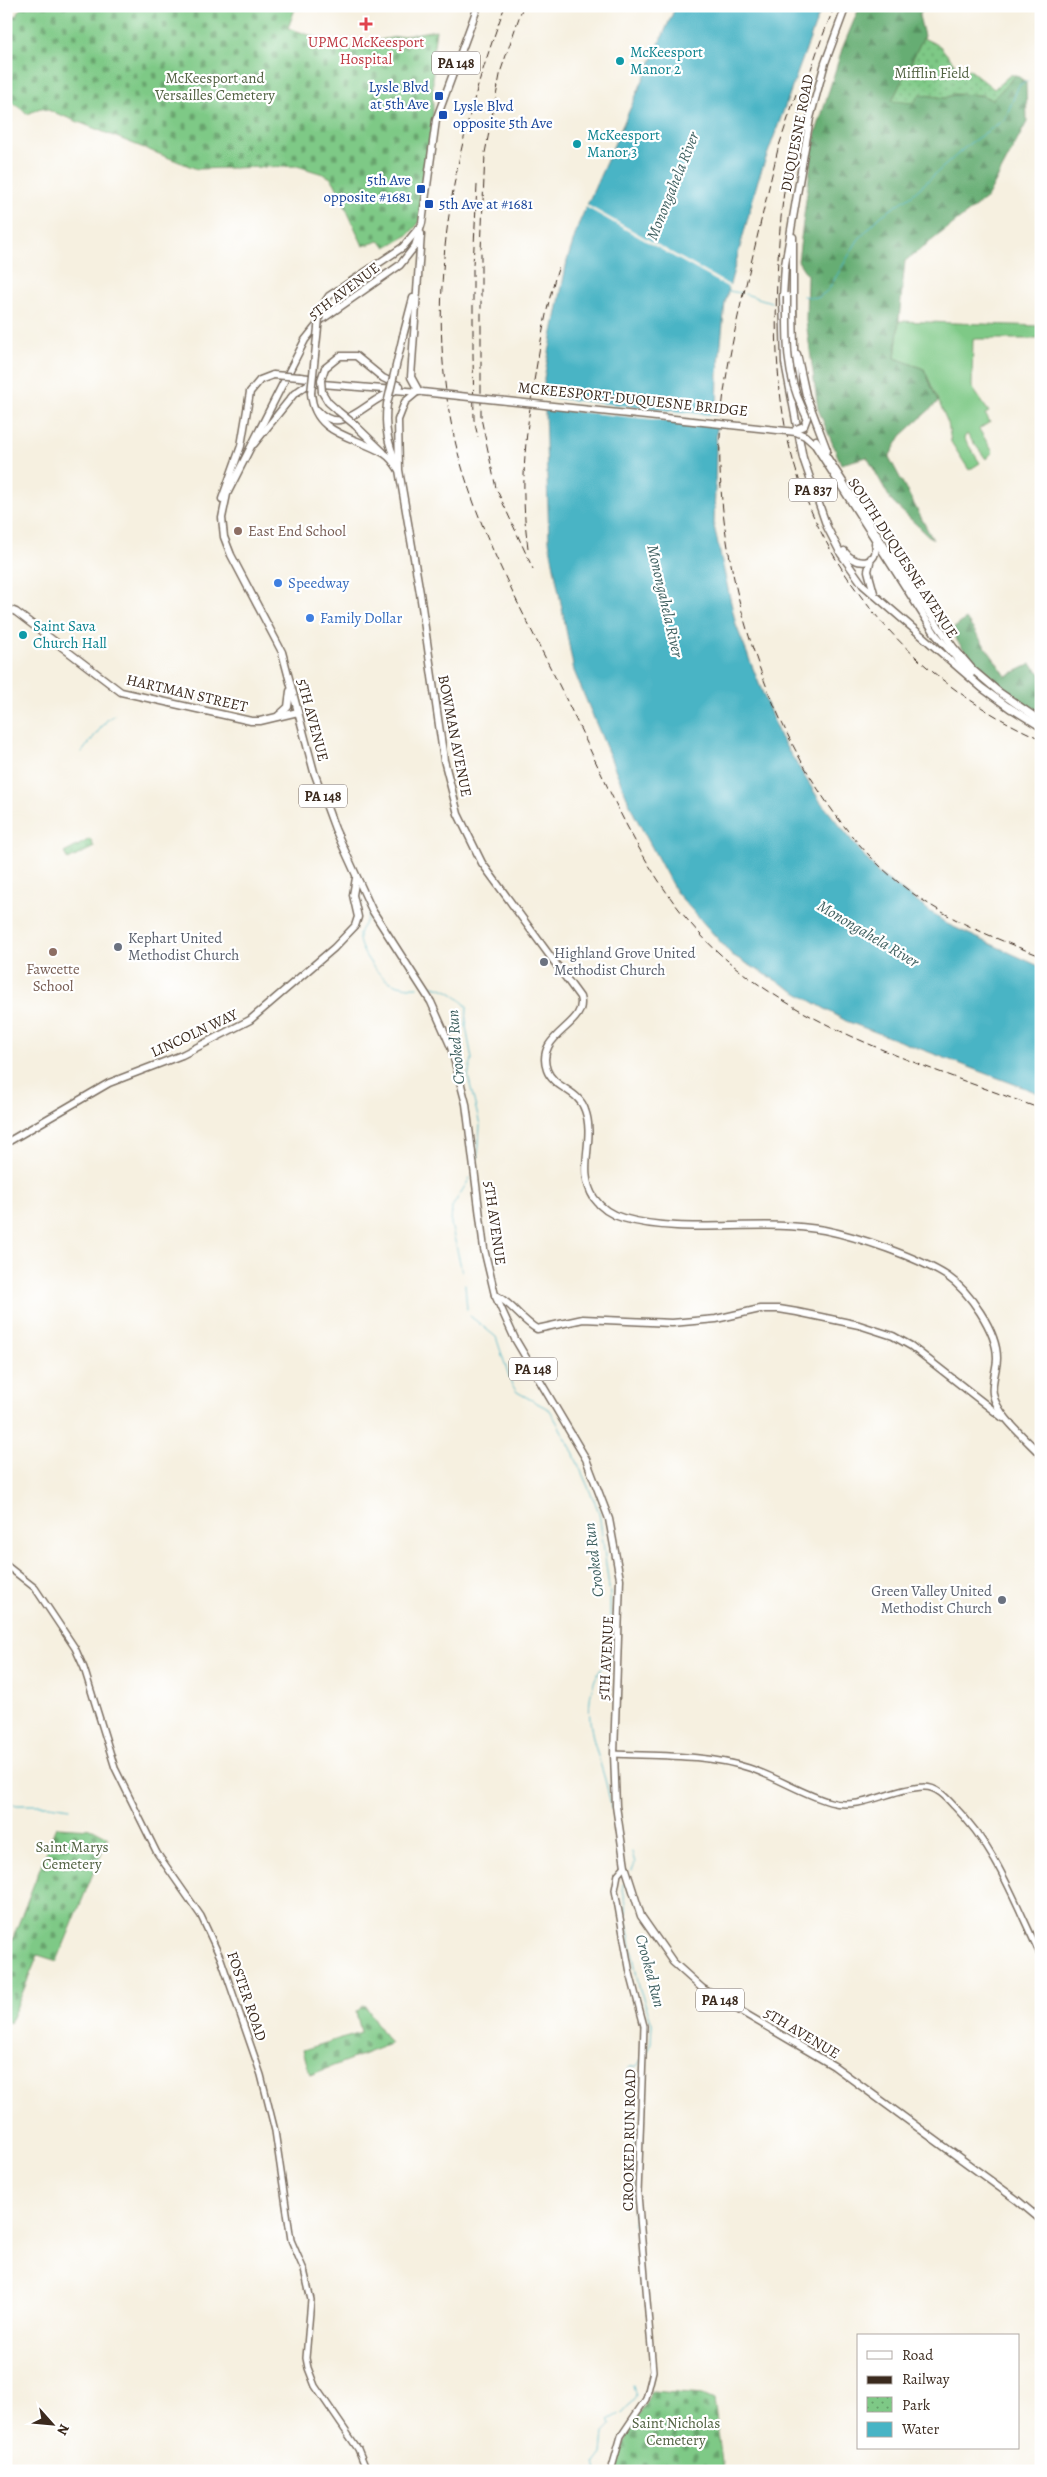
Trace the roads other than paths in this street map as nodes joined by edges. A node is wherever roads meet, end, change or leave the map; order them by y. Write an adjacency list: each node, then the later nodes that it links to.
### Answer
1 (478, 6): 4 (main road, 5TH AVENUE / PA 148)
2 (846, 6): 3 (main road, DUQUESNE ROAD / PA 837)
3 (795, 209): 6 (main road, PA 837); 7 (main road, PA 837)
4 (422, 223): 5 (main road); 10 (main road, bridge); 13 (main road, 5TH AVENUE / PA 148)
5 (421, 248): 9 (main road); 15 (main road, bridge)
6 (785, 297): 11 (main road, bridge); 19 (main road, PA 837, bridge)
7 (793, 310): 14 (main road, PA 837); 18 (main road)
8 (401, 388): 9 (main road); 10 (main road); 12 (main road, bridge); 13 (main road); 16 (main road, bridge)
9 (420, 390): 11 (main road, MCKEESPORT-DUQUESNE BRIDGE, bridge); 11 (main road, MCKEESPORT-DUQUESNE BRIDGE, bridge); 15 (main road)
10 (313, 405): 12 (main road)
11 (805, 431): 14 (main road, MCKEESPORT-DUQUESNE BRIDGE); 17 (main road, SOUTH DUQUESNE AVENUE)
12 (386, 454): 15 (main road)
13 (242, 462): 16 (main road, 5TH AVENUE / PA 148)
14 (832, 462): 25 (main road, SOUTH DUQUESNE AVENUE / PA 837)
15 (399, 470): 29 (main road, BOWMAN AVENUE)
16 (222, 518): 21 (main road, 5TH AVENUE / PA 148)
17 (873, 538): 18 (main road); 22 (main road, SOUTH DUQUESNE AVENUE)
18 (871, 558): 19 (main road)
19 (878, 600): 22 (main road, PA 837)
20 (6, 608): 24 (main road, HARTMAN STREET)
21 (290, 684): 23 (main road, 5TH AVENUE / PA 148); 24 (main road)
22 (1011, 709): 25 (main road, SOUTH DUQUESNE AVENUE / PA 837)
23 (298, 712): 24 (main road, HARTMAN STREET); 26 (main road, 5TH AVENUE / PA 148)
24 (275, 718)
25 (1039, 724)
26 (356, 878): 27 (main road, LINCOLN WAY); 28 (main road, 5TH AVENUE / PA 148)
27 (7, 1139)
28 (495, 1295): 30 (main road); 34 (main road, 5TH AVENUE / PA 148)
29 (993, 1394): 30 (main road); 31 (main road)
30 (980, 1400): 31 (main road)
31 (1012, 1424): 32 (main road)
32 (1041, 1455)
33 (6, 1565): 38 (street, FOSTER ROAD)
34 (614, 1754): 35 (main road, 5TH AVENUE / PA 148); 36 (street)
35 (625, 1866): 37 (main road, 5TH AVENUE / PA 148); 39 (street, CROOKED RUN ROAD)
36 (1041, 1956)
37 (1041, 2220)
38 (367, 2471)
39 (610, 2471)

